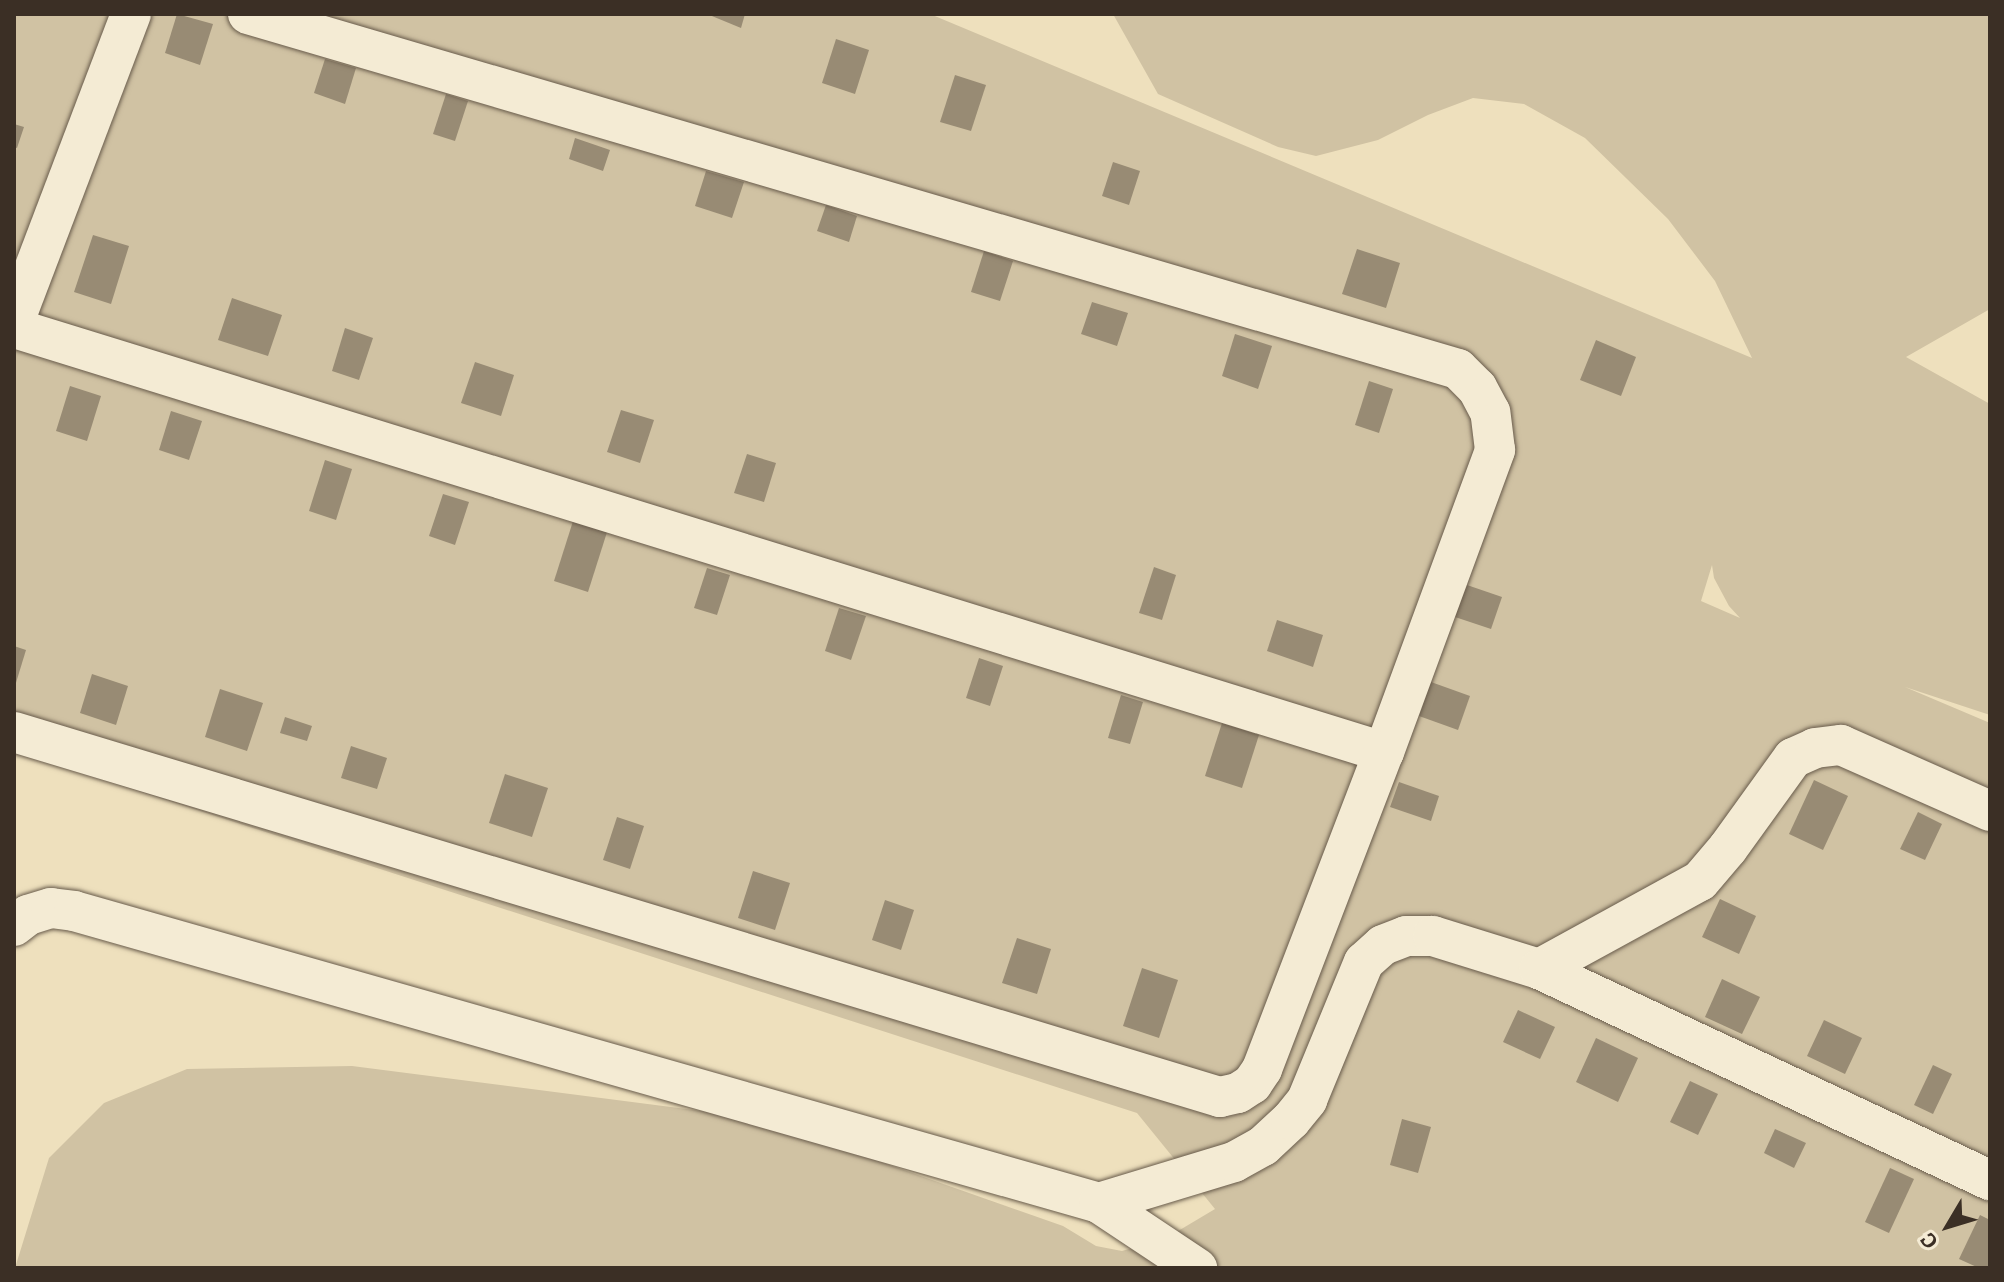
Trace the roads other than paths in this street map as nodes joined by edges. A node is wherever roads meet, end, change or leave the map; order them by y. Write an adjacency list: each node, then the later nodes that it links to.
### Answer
1 (131, 14): 3 (street)
2 (248, 14): 6 (street)
3 (14, 322)
4 (14, 328): 6 (street)
5 (14, 732): 6 (street)
6 (1384, 752)
7 (1990, 811): 9 (street)
8 (19, 914): 11 (street)
9 (1539, 969): 10 (street); 11 (street)
10 (1990, 1180)
11 (1099, 1203): 12 (street)
12 (1197, 1268)

